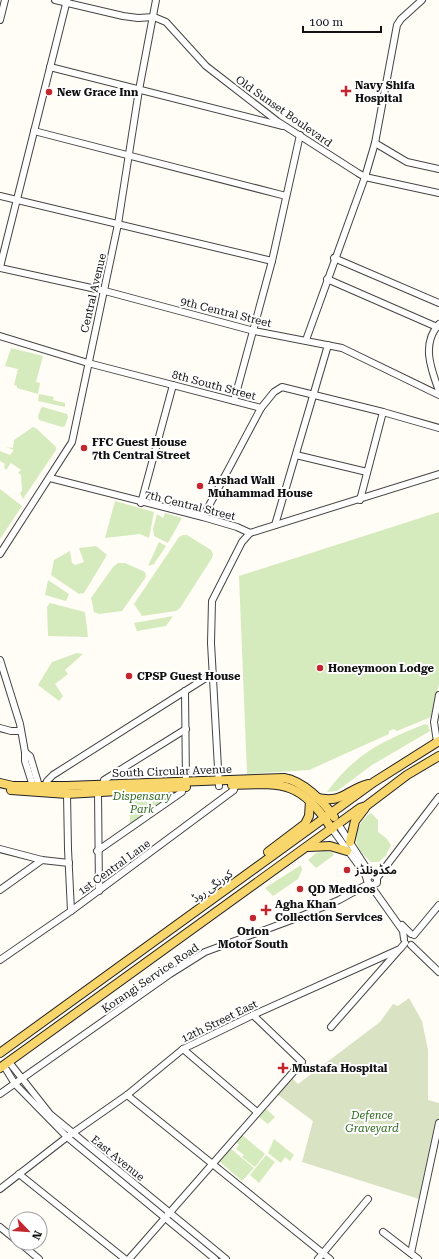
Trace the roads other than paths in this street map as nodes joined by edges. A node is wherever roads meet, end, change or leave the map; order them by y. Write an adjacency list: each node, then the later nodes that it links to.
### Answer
1 (5, 0): 7 (street)
2 (55, 0): 5 (street)
3 (156, 0): 6 (street)
4 (422, 0): 13 (street)
5 (67, 1): 6 (street); 8 (street)
6 (154, 17): 9 (street, Central Avenue); 10 (street, Old Sunset Boulevard)
7 (0, 20)
8 (50, 67): 9 (street); 11 (street)
9 (139, 90): 10 (street); 14 (street, Central Avenue)
10 (286, 126): 12 (street, Old Sunset Boulevard)
11 (34, 131): 14 (street); 20 (street)
12 (300, 135): 16 (street, Old Sunset Boulevard); 19 (street)
13 (375, 143): 15 (street); 16 (street)
14 (129, 155): 19 (street); 21 (street, Central Avenue)
15 (439, 169)
16 (365, 177): 17 (street, Old Sunset Boulevard); 22 (street)
17 (439, 193)
18 (0, 196): 20 (street)
19 (286, 196): 23 (street)
20 (18, 200): 21 (street); 24 (street)
21 (118, 224): 23 (street); 26 (street, Central Avenue)
22 (334, 258): 25 (street); 27 (street)
23 (272, 261): 29 (street)
24 (0, 268): 26 (street, 9th Central Street)
25 (327, 279): 28 (street); 31 (street)
26 (104, 292): 29 (street, 9th Central Street); 33 (street, Central Avenue)
27 (439, 303)
28 (438, 325): 35 (street)
29 (254, 331): 31 (street, 9th Central Street); 38 (street)
30 (0, 336): 33 (street, 8th South Street)
31 (306, 340): 32 (street, 9th Central Street)
32 (328, 345): 36 (street); 37 (street, 9th Central Street)
33 (88, 363): 34 (street, 8th South Street); 45 (street, Central Avenue)
34 (173, 385): 38 (street, 8th South Street); 47 (street)
35 (439, 391)
36 (313, 395): 39 (street, 8th South Street); 40 (street, 8th South Street); 42 (street)
37 (439, 395)
38 (234, 401): 39 (street, 8th South Street)
39 (261, 408): 48 (street)
40 (383, 412): 41 (street, 8th South Street); 43 (street)
41 (439, 428)
42 (296, 455): 43 (street); 49 (street)
43 (367, 472): 46 (street)
44 (439, 474): 46 (street)
45 (50, 478): 47 (street, 7th Central Street); 51 (street, Central Avenue)
46 (360, 500): 49 (street)
47 (141, 503): 48 (street, 7th Central Street)
48 (203, 517): 50 (street, 7th Central Street)
49 (275, 526): 50 (street)
50 (250, 533): 53 (street)
51 (0, 554)
52 (0, 660): 59 (street)
53 (212, 674): 54 (street); 64 (street)
54 (185, 691): 58 (street); 68 (street)
55 (439, 695): 56 (street)
56 (437, 712): 60 (street)
57 (0, 728): 59 (street)
58 (186, 729): 65 (street); 66 (street)
59 (21, 731): 68 (street)
60 (438, 741): 62 (main road, کورنگی روڈ)
61 (439, 756): 74 (main road)
62 (374, 782): 73 (main road); 75 (main road, کورنگی روڈ)
63 (0, 783): 68 (main road, South Circular Avenue)
64 (219, 783): 65 (main road, South Circular Avenue); 67 (main road, South Circular Avenue); 73 (main road, South Circular Avenue)
65 (184, 784): 66 (main road, South Circular Avenue); 70 (main road, South Circular Avenue); 80 (street)
66 (104, 785): 68 (main road, South Circular Avenue)
67 (235, 785): 73 (main road, South Circular Avenue); 87 (street, 1st Central Lane)
68 (39, 786)
69 (0, 787): 71 (main road, South Circular Avenue)
70 (98, 792): 71 (main road, South Circular Avenue); 80 (street)
71 (67, 794): 83 (street)
72 (439, 797): 85 (street, Korangi Service Road)
73 (313, 799): 75 (main road, South Circular Avenue); 84 (main road)
74 (366, 806): 76 (main road); 77 (main road)
75 (328, 816): 76 (main road, South Circular Avenue); 84 (main road, کورنگی روڈ)
76 (335, 826): 77 (street); 78 (main road); 81 (street)
77 (350, 842): 85 (street)
78 (308, 847): 81 (main road); 99 (main road)
79 (0, 849): 82 (street)
80 (97, 851): 87 (street)
81 (347, 851): 85 (street)
82 (42, 860): 83 (street); 86 (street)
83 (69, 863): 89 (street)
84 (260, 865): 98 (main road, کورنگی روڈ)
85 (372, 881): 90 (street); 100 (street, Korangi Service Road)
86 (0, 890)
87 (99, 891): 89 (street, 1st Central Lane)
88 (439, 905): 90 (street, 12th Street East)
89 (72, 911): 92 (street, 1st Central Lane)
90 (410, 940): 91 (street, 12th Street East); 93 (street); 94 (street)
91 (400, 948): 95 (street, 12th Street East); 96 (street)
92 (0, 960)
93 (439, 967)
94 (439, 972)
95 (253, 1015): 97 (street, 12th Street East); 104 (street)
96 (331, 1027)
97 (184, 1049): 103 (street, 12th Street East); 104 (street)
98 (0, 1053)
99 (4, 1065): 100 (street, East Avenue); 101 (street, East Avenue)
100 (21, 1080): 101 (street, Korangi Service Road); 106 (street, East Avenue)
101 (15, 1084): 102 (street, Korangi Service Road); 106 (street, East Avenue)
102 (0, 1094)
103 (127, 1095): 106 (street, 12th Street East); 107 (street)
104 (256, 1112): 107 (street)
105 (439, 1123): 118 (street)
106 (69, 1135): 108 (street, 12th Street East); 111 (street, East Avenue); 112 (street, East Avenue)
107 (212, 1163): 111 (street); 117 (street)
108 (19, 1174): 109 (street, 12th Street East); 120 (street)
109 (0, 1189)
110 (368, 1199): 117 (street)
111 (170, 1212): 112 (street); 123 (street, East Avenue)
112 (164, 1218): 121 (street); 122 (street, East Avenue)
113 (0, 1227): 115 (street)
114 (383, 1232): 118 (street)
115 (8, 1234)
116 (30, 1251): 119 (street)
117 (323, 1253): 124 (street); 125 (street)
118 (410, 1253): 126 (street)
119 (39, 1259)
120 (125, 1259)
121 (129, 1259)
122 (215, 1259)
123 (226, 1259)
124 (318, 1259)
125 (330, 1259)
126 (418, 1259)

